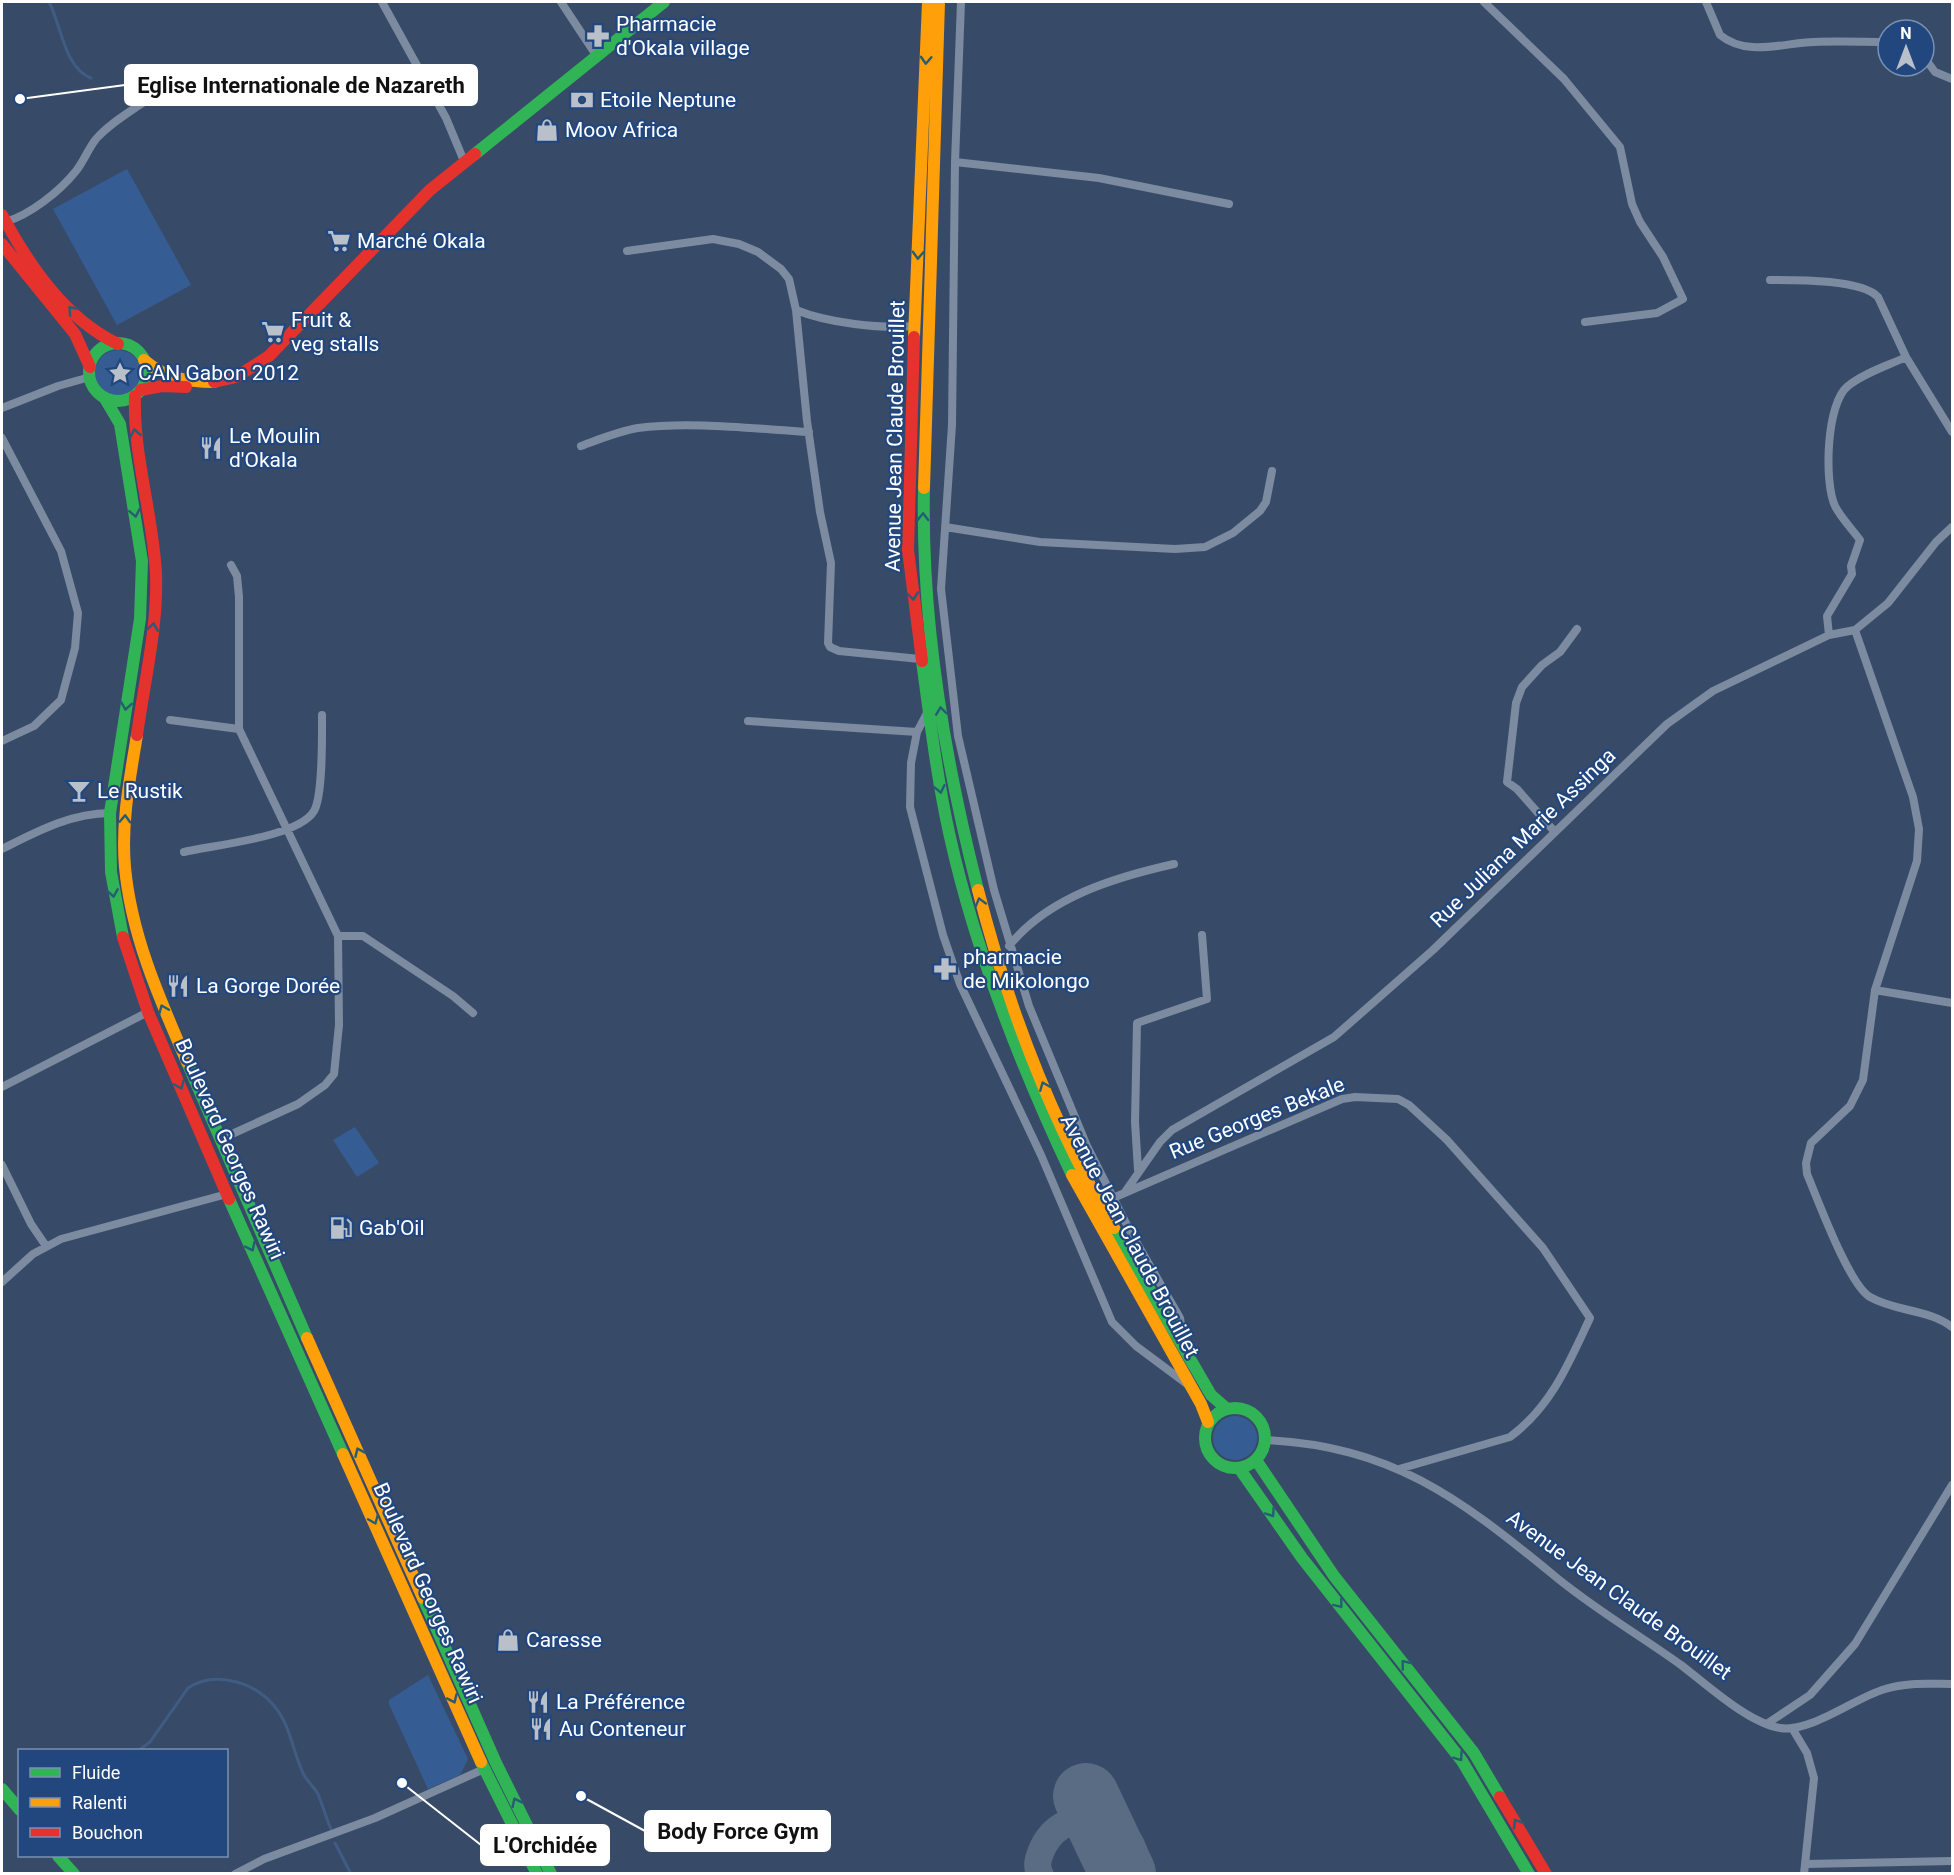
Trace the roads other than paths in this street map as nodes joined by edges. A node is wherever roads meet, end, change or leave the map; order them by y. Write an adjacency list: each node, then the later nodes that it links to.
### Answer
1 (382, 2): 14 (street)
2 (561, 2): 10 (street)
3 (664, 2): 10 (main road)
4 (928, 2): 23 (main road, Avenue Jean Claude Brouillet, one-way to 23)
5 (939, 2): 74 (main road, Avenue Jean Claude Brouillet, one-way to 5)
6 (961, 2): 15 (street)
7 (1484, 2): 22 (street)
8 (1706, 2): 9 (street)
9 (1876, 42)
10 (596, 55): 14 (main road)
11 (1936, 72): 12 (street)
12 (1953, 80)
13 (144, 102): 17 (street)
14 (464, 161): 28 (main road)
15 (955, 162): 16 (street); 37 (street)
16 (1229, 204)
17 (3, 218): 24 (main road, one-way to 17)
18 (2, 244): 27 (main road)
19 (627, 251): 21 (street)
20 (1770, 280): 25 (street)
21 (796, 310): 23 (street); 32 (street)
22 (1585, 322)
23 (915, 326): 43 (main road, Avenue Jean Claude Brouillet, one-way to 43)
24 (118, 344): 26 (main road); 27 (main road)
25 (1906, 357): 33 (street); 42 (street)
26 (144, 360): 28 (main road); 29 (main road)
27 (90, 372): 30 (main road); 31 (street)
28 (214, 382): 29 (main road)
29 (138, 393): 30 (main road); 65 (main road, Boulevard Georges Rawiri, one-way to 29)
30 (104, 397): 51 (main road, Boulevard Georges Rawiri, one-way to 51)
31 (2, 408)
32 (809, 432): 35 (street); 43 (street)
33 (1953, 432)
34 (2, 438): 50 (street)
35 (581, 446)
36 (1272, 471): 37 (street)
37 (945, 527): 59 (street)
38 (1953, 527): 41 (street, Rue Juliana Marie Assinga)
39 (231, 565): 48 (street)
40 (1577, 629): 53 (street)
41 (1855, 630): 42 (street, Rue Juliana Marie Assinga); 60 (street)
42 (1829, 635): 53 (street, Rue Juliana Marie Assinga)
43 (920, 659): 44 (main road, Avenue Jean Claude Brouillet)
44 (927, 712): 49 (street); 75 (main road, Avenue Jean Claude Brouillet, one-way to 75)
45 (322, 715): 52 (street)
46 (170, 720): 48 (street)
47 (748, 721): 49 (street)
48 (239, 729): 52 (street)
49 (917, 732): 75 (street)
50 (2, 741)
51 (111, 813): 54 (street); 62 (main road, Boulevard Georges Rawiri, one-way to 62)
52 (288, 830): 55 (street); 58 (street)
53 (1554, 831): 67 (street, Rue Juliana Marie Assinga)
54 (2, 849)
55 (184, 852)
56 (1174, 864): 59 (street)
57 (1202, 934): 67 (street)
58 (338, 936): 63 (street); 65 (street)
59 (1010, 946): 70 (street)
60 (1875, 990): 61 (street); 73 (street)
61 (1953, 1003)
62 (148, 1012): 64 (street); 69 (main road, Boulevard Georges Rawiri, one-way to 69)
63 (472, 1013)
64 (2, 1087)
65 (221, 1139): 95 (main road, Boulevard Georges Rawiri, one-way to 65)
66 (2, 1165): 71 (street)
67 (1138, 1170): 68 (street, Rue Juliana Marie Assinga)
68 (1125, 1192): 70 (street, Rue Georges Bekale); 81 (street, Rue Georges Bekale)
69 (227, 1194): 71 (street); 86 (main road, Boulevard Georges Rawiri, one-way to 86)
70 (1113, 1198): 74 (street)
71 (46, 1246): 72 (street)
72 (2, 1282)
73 (1953, 1327)
74 (1184, 1350): 76 (main road, Avenue Jean Claude Brouillet)
75 (1188, 1385): 77 (main road, Avenue Jean Claude Brouillet)
76 (1227, 1409): 77 (main road); 78 (main road)
77 (1208, 1422): 80 (main road)
78 (1265, 1440): 79 (main road); 81 (street, Avenue Jean Claude Brouillet)
79 (1256, 1460): 80 (main road); 97 (main road, one-way to 79)
80 (1239, 1468): 96 (main road, one-way to 96)
81 (1399, 1469): 84 (street, Avenue Jean Claude Brouillet)
82 (1953, 1485): 84 (street)
83 (1953, 1684): 85 (street)
84 (1768, 1723): 85 (street, Avenue Jean Claude Brouillet)
85 (1792, 1728): 91 (street)
86 (484, 1769): 93 (street); 94 (main road, Boulevard Georges Rawiri)
87 (2, 1790): 88 (main road)
88 (18, 1808)
89 (59, 1857): 92 (main road)
90 (1953, 1861): 91 (street)
91 (1806, 1864): 98 (street)
92 (74, 1874)
93 (235, 1874)
94 (537, 1874)
95 (551, 1874)
96 (1529, 1874)
97 (1546, 1874)
98 (1804, 1874)

